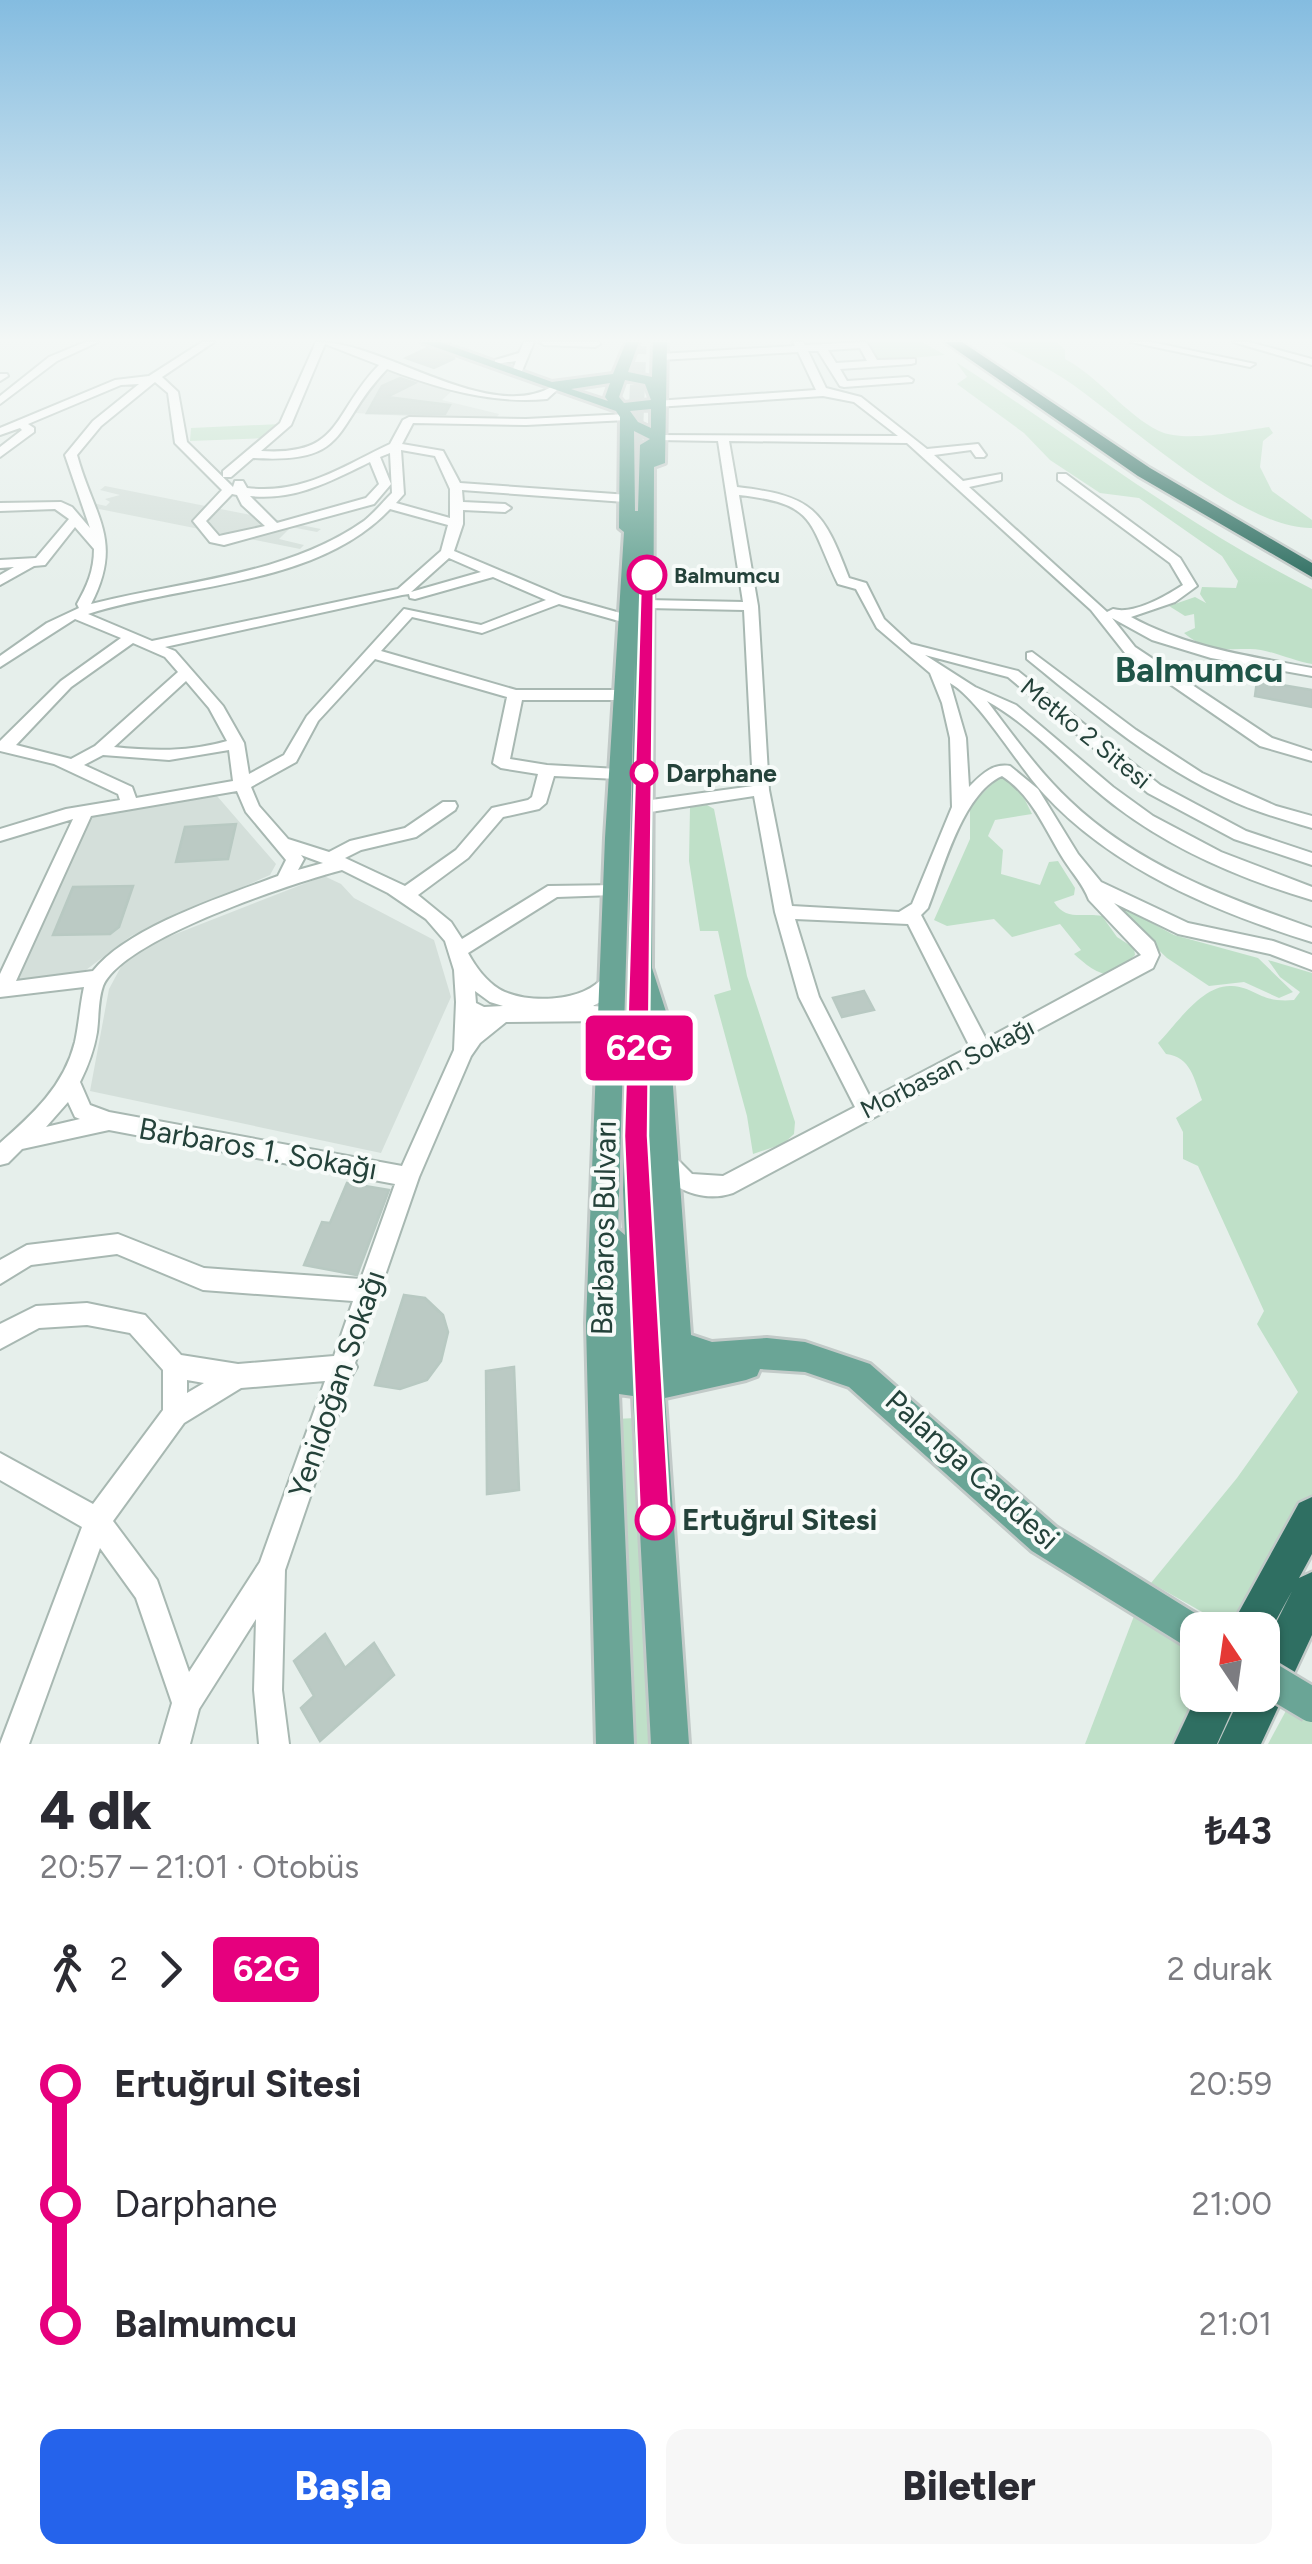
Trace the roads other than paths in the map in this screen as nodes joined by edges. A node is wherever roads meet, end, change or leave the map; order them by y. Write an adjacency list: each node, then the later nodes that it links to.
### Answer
1 (30, 423): 13 (street)
2 (99, 423): 44 (street)
3 (178, 423): 24 (street)
4 (286, 423): 21 (street)
5 (344, 423): 21 (street)
6 (408, 423): 18 (street)
7 (623, 423): 33 (main road, Barbaros Bulvarı)
8 (633, 423): 17 (main road)
9 (650, 423): 17 (main road, Barbaros Bulvarı)
10 (889, 423): 16 (street)
11 (1072, 423): 49 (highway)
12 (1095, 423): 46 (highway)
13 (24, 426): 14 (street); 19 (street)
14 (0, 433)
15 (723, 438): 16 (street); 17 (street); 31 (street)
16 (910, 440): 20 (street)
17 (646, 443): 43 (main road, Barbaros Bulvarı); 55 (main road, Barbaros Bulvarı)
18 (396, 446): 22 (street); 29 (street); 34 (street); 40 (street)
19 (0, 453)
20 (925, 453): 23 (street); 28 (street)
21 (248, 454): 25 (street)
22 (373, 454): 30 (street); 38 (street)
23 (980, 456)
24 (192, 458): 25 (street); 32 (street)
25 (227, 474): 32 (street)
26 (997, 477): 28 (street)
27 (1062, 477): 59 (street)
28 (962, 485): 58 (street)
29 (458, 486): 33 (street); 35 (street)
30 (307, 488): 32 (street); 38 (street)
31 (730, 490): 56 (street); 66 (street, Metko 2 Sitesi)
32 (235, 491): 42 (street); 42 (street)
33 (625, 498): 43 (main road, Barbaros Bulvarı)
34 (390, 505): 40 (street); 57 (street)
35 (458, 506): 37 (street); 40 (street)
36 (6, 508): 39 (street); 41 (street)
37 (505, 508)
38 (326, 515): 42 (street)
39 (74, 520): 44 (street); 48 (street)
40 (456, 524): 45 (street)
41 (0, 525)
42 (273, 526)
43 (630, 532): 60 (main road, Barbaros Bulvarı)
44 (103, 551): 51 (street)
45 (447, 553): 50 (street); 53 (street)
46 (1312, 556)
47 (0, 564): 48 (street)
48 (29, 564): 52 (street)
49 (1312, 571)
50 (494, 573): 53 (street); 54 (street)
51 (102, 574): 57 (street); 57 (street)
52 (0, 581)
53 (405, 598): 54 (street); 63 (street); 68 (street)
54 (558, 600): 60 (street)
55 (647, 602): 56 (street); 70 (main road, Barbaros Bulvarı)
56 (749, 604): 86 (street)
57 (95, 607): 62 (street); 71 (street)
58 (1096, 607): 59 (street); 65 (street)
59 (1121, 616): 61 (street)
60 (626, 619): 70 (main road); 77 (main road, Barbaros Bulvarı)
61 (1147, 632): 65 (street); 73 (street)
62 (131, 638): 64 (street); 79 (street)
63 (186, 638): 64 (street); 67 (street)
64 (154, 645): 67 (street)
65 (1126, 646): 81 (street)
66 (908, 647): 72 (street, Metko 2 Sitesi); 95 (street, Metko 2 Sitesi)
67 (170, 654): 74 (street)
68 (375, 654): 76 (street); 85 (street)
69 (1032, 656): 92 (street)
70 (644, 660): 89 (main road, Barbaros Bulvarı)
71 (0, 662)
72 (937, 672): 75 (street, Metko 2 Sitesi); 90 (street)
73 (1312, 672)
74 (186, 673): 78 (street); 80 (street)
75 (971, 690): 100 (street, Metko 2 Sitesi); 104 (street, Metko 2 Sitesi)
76 (515, 694): 77 (street); 83 (street)
77 (625, 696): 84 (main road, Barbaros Bulvarı)
78 (236, 743): 80 (street); 85 (street)
79 (3, 746): 82 (street)
80 (101, 750): 82 (street)
81 (1312, 756)
82 (72, 765): 87 (street)
83 (547, 770): 84 (street); 101 (street)
84 (618, 774): 99 (main road, Barbaros Bulvarı)
85 (242, 785): 87 (street); 94 (street)
86 (761, 790): 89 (street); 102 (street)
87 (129, 806): 91 (street)
88 (449, 806): 96 (street)
89 (644, 807): 107 (main road, Barbaros Bulvarı)
90 (960, 808): 98 (street); 103 (street)
91 (85, 812): 93 (street); 110 (street)
92 (1312, 822)
93 (0, 836)
94 (288, 845): 96 (street); 97 (street)
95 (1312, 859)
96 (335, 862): 97 (street); 101 (street)
97 (285, 880): 108 (street)
98 (1095, 886): 106 (street); 115 (street, Morbasan Sokağı)
99 (614, 889): 105 (street); 109 (main road, Barbaros Bulvarı)
100 (1312, 894)
101 (404, 896): 105 (street)
102 (784, 912): 103 (street); 120 (street)
103 (911, 913): 115 (street)
104 (1312, 936)
105 (456, 951): 109 (street); 112 (street)
106 (1312, 963)
107 (638, 964): 111 (main road, Barbaros Bulvarı); 117 (main road)
108 (97, 978): 110 (street); 119 (street)
109 (611, 980): 114 (main road, Barbaros Bulvarı)
110 (1, 990)
111 (638, 1000): 114 (main road); 117 (main road, Barbaros Bulvarı)
112 (469, 1008): 113 (street); 116 (street)
113 (503, 1014): 114 (street); 116 (street)
114 (610, 1026): 118 (main road, Barbaros Bulvarı)
115 (982, 1051): 120 (street, Morbasan Sokağı)
116 (462, 1052): 124 (street, Yenidoğan Sokağı)
117 (648, 1074): 118 (main road); 123 (main road); 134 (main road, Barbaros Bulvarı)
118 (608, 1077): 125 (main road, Barbaros Bulvarı)
119 (71, 1085): 121 (street); 122 (street)
120 (866, 1110): 123 (street, Morbasan Sokağı)
121 (108, 1121): 122 (street); 124 (street, Barbaros 1. Sokağı)
122 (5, 1151)
123 (662, 1157): 129 (main road)
124 (408, 1177): 127 (street, Yenidoğan Sokağı)
125 (602, 1224): 134 (main road); 147 (main road, Barbaros Bulvarı)
126 (0, 1274): 127 (street)
127 (370, 1291): 132 (street, Yenidoğan Sokağı)
128 (0, 1337): 131 (street)
129 (676, 1346): 130 (main road); 134 (main road)
130 (789, 1356): 134 (main road); 142 (main road, Palanga Caddesi)
131 (175, 1366): 133 (street); 135 (street)
132 (344, 1366): 133 (street); 139 (street, Yenidoğan Sokağı)
133 (238, 1376): 135 (street)
134 (646, 1384): 151 (main road, Barbaros Bulvarı)
135 (175, 1414): 138 (street)
136 (0, 1466): 138 (street)
137 (1312, 1516): 141 (highway)
138 (97, 1521): 144 (street); 148 (street)
139 (271, 1570): 144 (street, Yenidoğan Sokağı); 150 (street)
140 (1312, 1592): 153 (highway)
141 (1259, 1612)
142 (1180, 1625)
143 (1280, 1686): 145 (main road, bridge)
144 (186, 1703): 149 (street, Yenidoğan Sokağı)
145 (1312, 1705)
146 (1210, 1712): 152 (highway)
147 (609, 1742)
148 (14, 1744)
149 (175, 1744)
150 (274, 1744)
151 (670, 1744)
152 (1194, 1744)
153 (1240, 1744)

